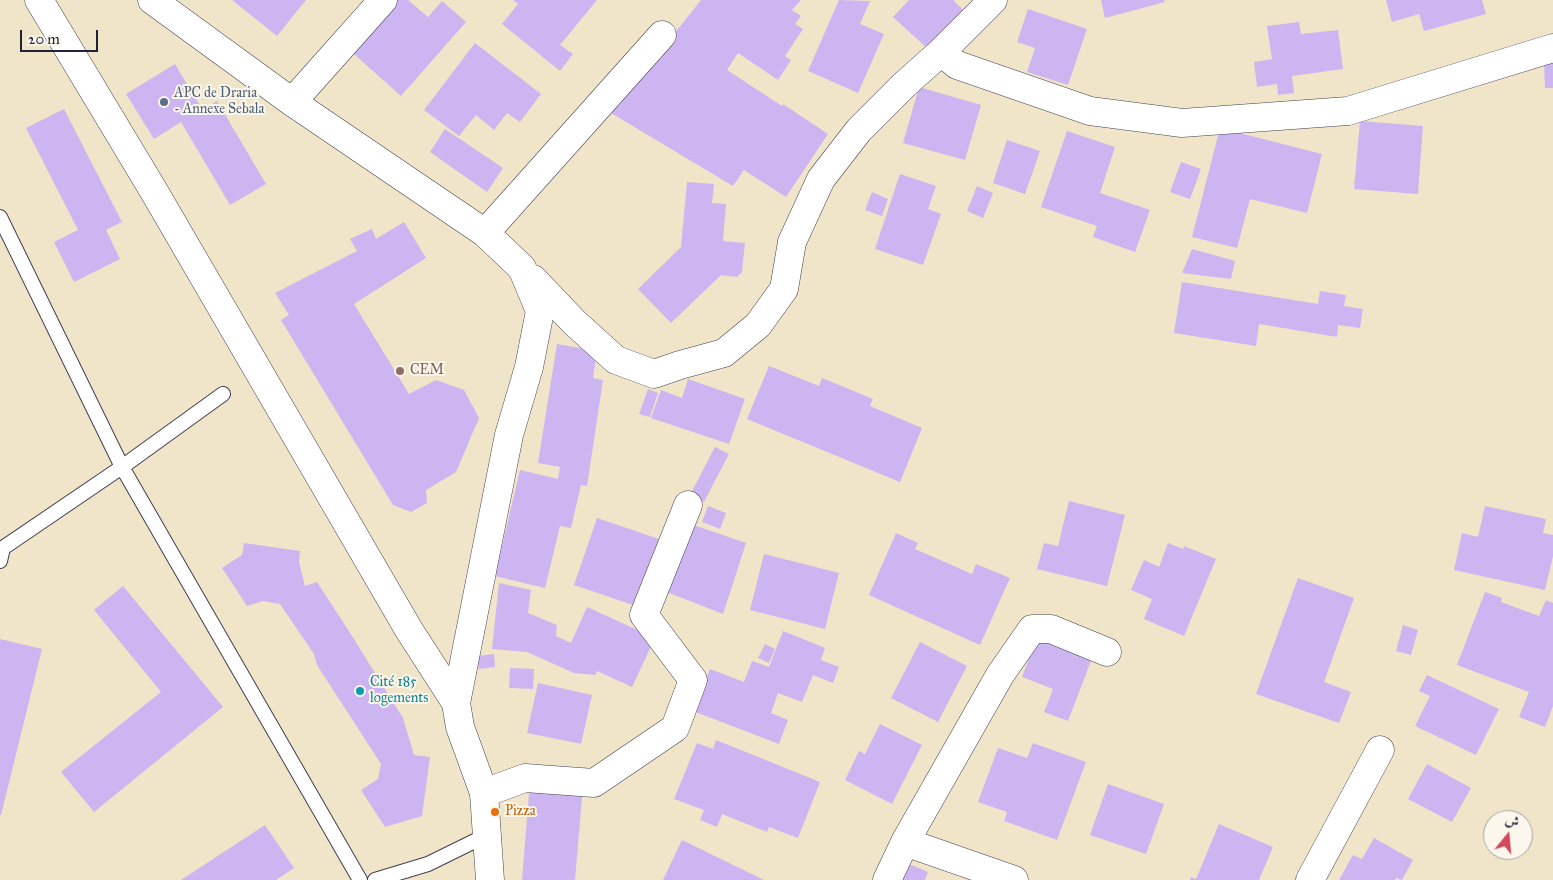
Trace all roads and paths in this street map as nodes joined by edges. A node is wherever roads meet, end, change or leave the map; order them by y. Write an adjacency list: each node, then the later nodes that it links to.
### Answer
1 (39, 0): 17 (street)
2 (152, 0): 8 (street)
3 (384, 0): 8 (street)
4 (993, 0): 7 (street)
5 (662, 35): 10 (street)
6 (1553, 48): 7 (street)
7 (941, 52): 11 (street)
8 (292, 102): 10 (street)
9 (0, 217): 13 (lane)
10 (485, 233): 11 (street)
11 (522, 268): 17 (street)
12 (224, 394): 13 (lane)
13 (122, 467): 15 (lane); 22 (lane)
14 (688, 505): 19 (street)
15 (0, 561)
16 (1107, 652): 21 (street)
17 (456, 703): 19 (street)
18 (1380, 750): 27 (street)
19 (484, 793): 20 (street)
20 (487, 835): 23 (lane); 24 (street)
21 (906, 842): 25 (street); 26 (street)
22 (360, 880)
23 (375, 880)
24 (490, 880)
25 (887, 880)
26 (1014, 880)
27 (1310, 880)

